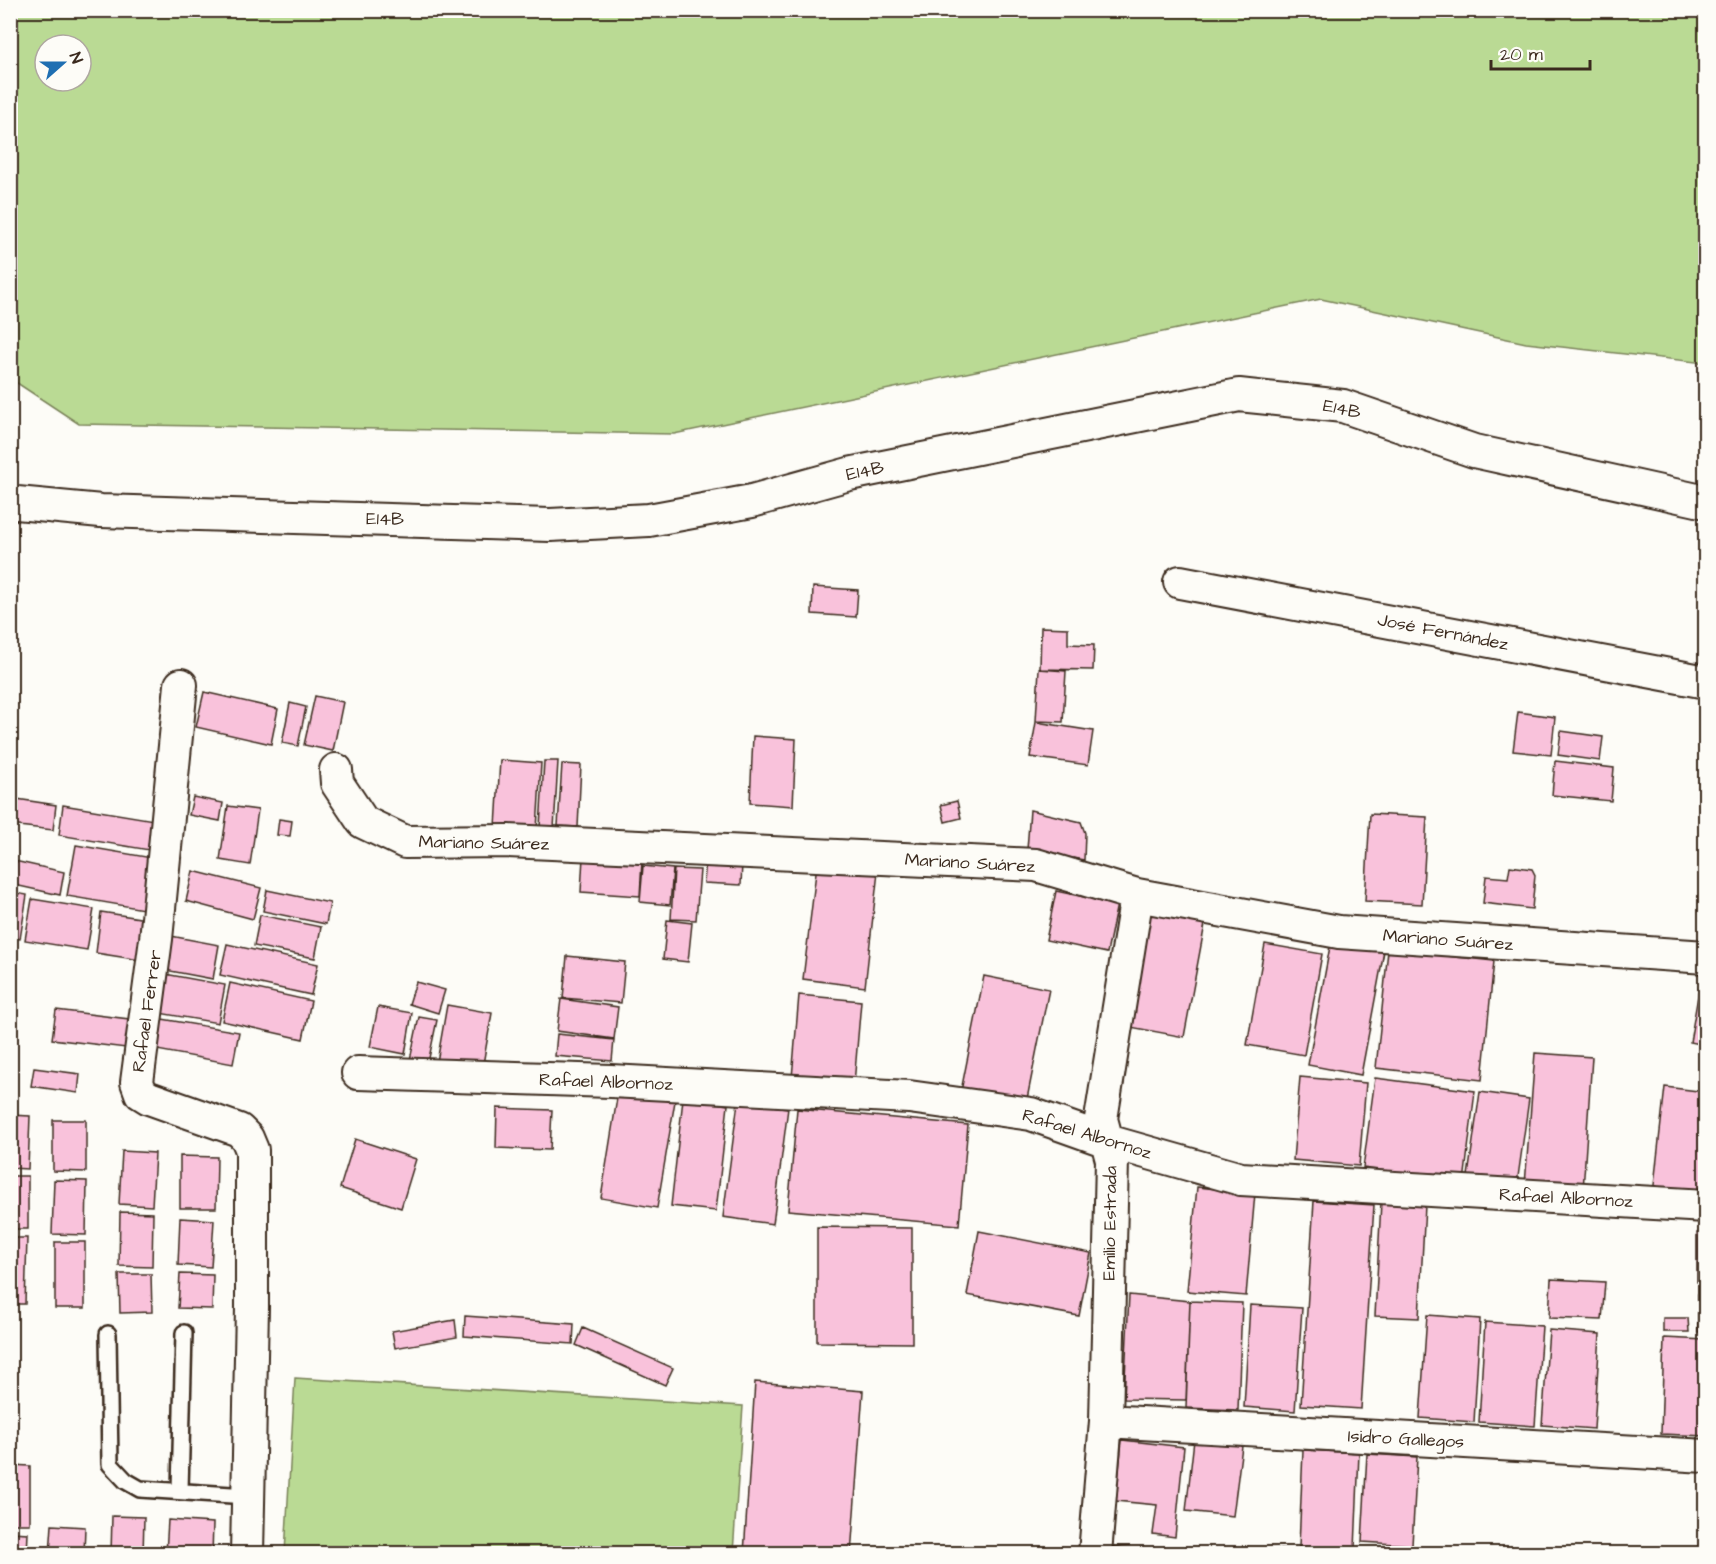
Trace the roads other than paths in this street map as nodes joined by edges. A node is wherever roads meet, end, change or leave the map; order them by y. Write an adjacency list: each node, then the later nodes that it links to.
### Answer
1 (10, 501): 2 (street, E14B)
2 (1706, 502)
3 (1180, 582): 4 (street, José Fernández)
4 (1706, 682)
5 (181, 685): 17 (street, Rafael Ferrer)
6 (336, 770): 7 (street, Mariano Suárez)
7 (1137, 896): 8 (street, Mariano Suárez); 10 (street, Emilio Estrada)
8 (1706, 957)
9 (358, 1073): 10 (street, Rafael Albornoz)
10 (1107, 1141): 11 (street, Rafael Albornoz); 14 (street, Emilio Estrada)
11 (1706, 1206)
12 (184, 1332): 16 (lane)
13 (108, 1334): 16 (lane)
14 (1106, 1421): 15 (street, Isidro Gallegos); 19 (street, Emilio Estrada)
15 (1706, 1456)
16 (180, 1490): 17 (lane)
17 (247, 1496): 18 (street, Rafael Ferrer)
18 (246, 1554)
19 (1095, 1554)

